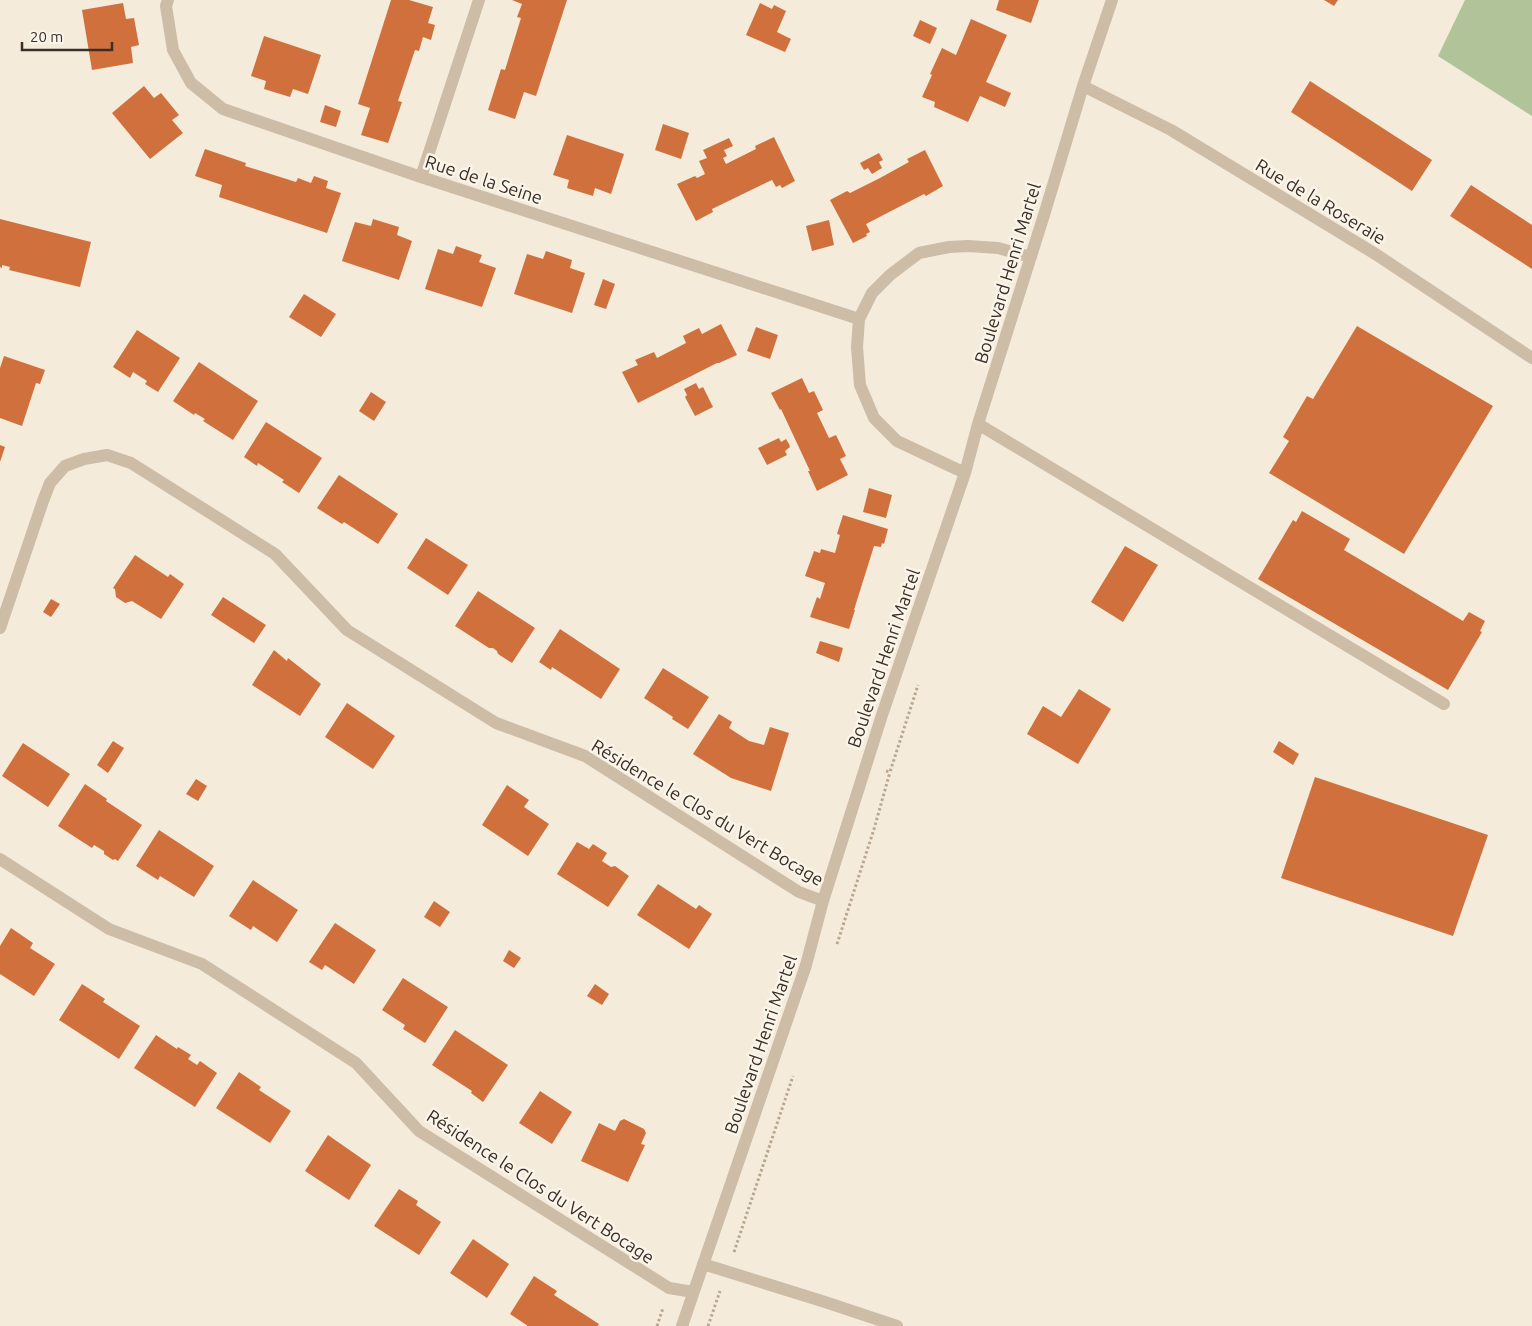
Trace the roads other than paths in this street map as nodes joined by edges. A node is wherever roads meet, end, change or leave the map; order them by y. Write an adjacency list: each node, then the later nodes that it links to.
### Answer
1 (168, 0): 5 (street, Rue de la Seine)
2 (479, 0): 5 (street)
3 (1112, 0): 4 (street, Boulevard Henri Martel)
4 (1083, 86): 6 (street, Boulevard Henri Martel); 8 (street, Rue de la Roseraie)
5 (422, 177): 7 (street, Rue de la Seine)
6 (1031, 257): 7 (street); 9 (street, Boulevard Henri Martel)
7 (859, 319): 10 (street)
8 (1532, 358)
9 (978, 424): 10 (street, Boulevard Henri Martel); 12 (street)
10 (965, 473): 14 (street, Boulevard Henri Martel)
11 (0, 628): 14 (street, Résidence le Clos du Vert Bocage)
12 (1444, 704)
13 (0, 860): 16 (street, Résidence le Clos du Vert Bocage)
14 (823, 901): 15 (street, Boulevard Henri Martel)
15 (703, 1264): 16 (street, Boulevard Henri Martel); 18 (street)
16 (693, 1292): 17 (street, Boulevard Henri Martel)
17 (682, 1326)
18 (896, 1326)

